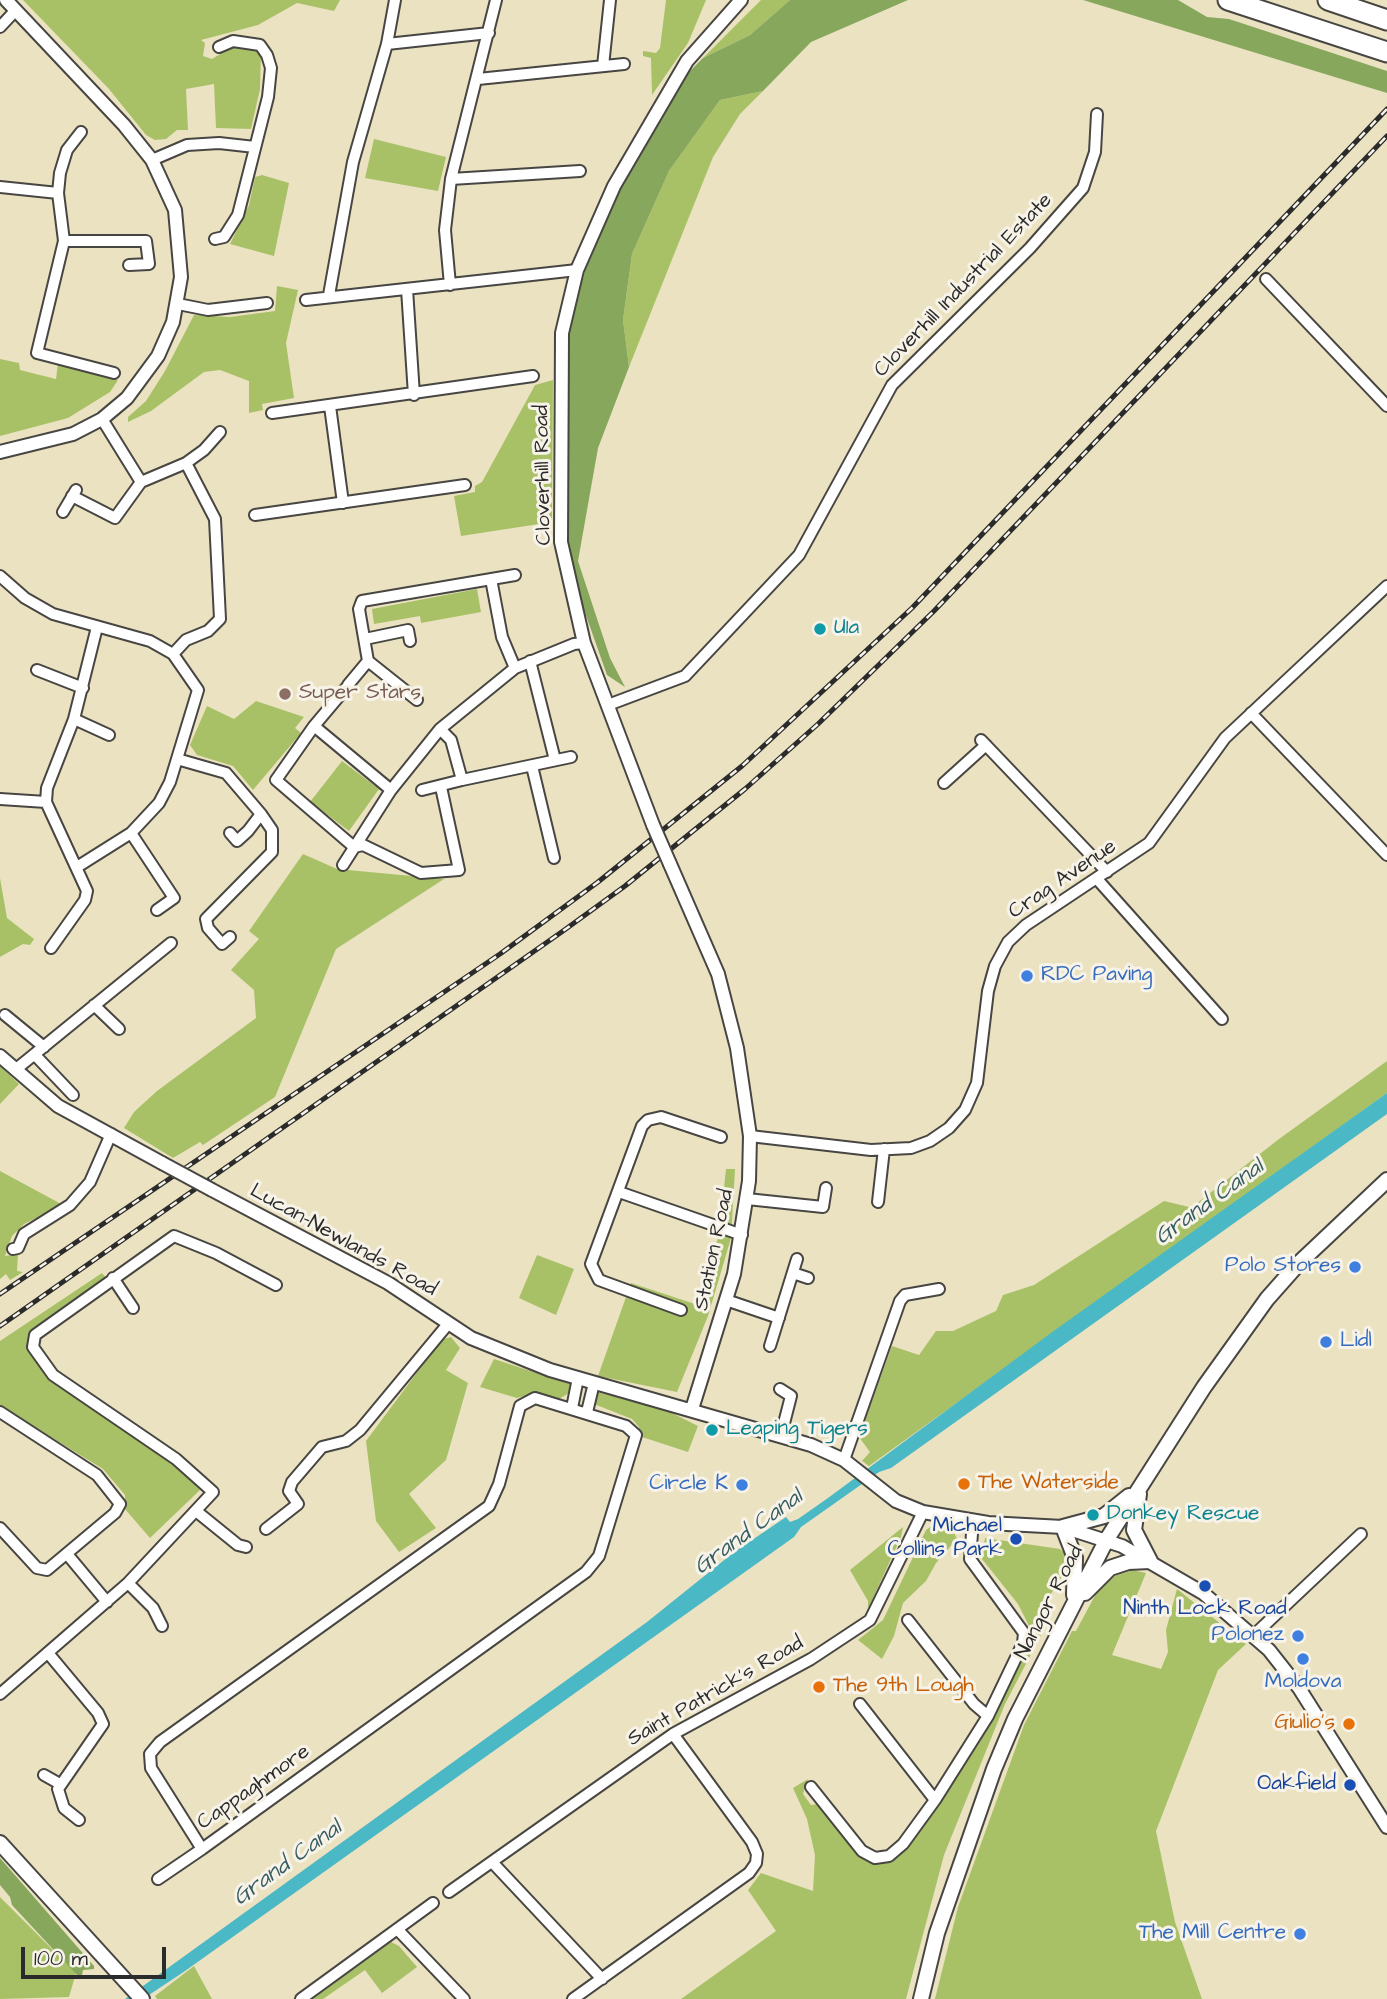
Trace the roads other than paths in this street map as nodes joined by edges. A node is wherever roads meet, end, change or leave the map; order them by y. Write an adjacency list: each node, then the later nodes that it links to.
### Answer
1 (6, 0): 8 (street)
2 (394, 0): 12 (street)
3 (496, 0): 11 (street)
4 (610, 0): 16 (street)
5 (1228, 0): 14 (highway)
6 (1328, 0): 9 (highway)
7 (736, 2): 29 (street, Cloverhill Road)
8 (15, 11): 10 (street); 21 (street)
9 (1387, 20)
10 (0, 27)
11 (489, 33): 12 (street); 17 (street)
12 (387, 44): 33 (street)
13 (219, 47): 20 (street)
14 (1387, 52)
15 (624, 64): 16 (street)
16 (603, 66): 17 (street)
17 (478, 79): 23 (street)
18 (1097, 114): 67 (street, Cloverhill Industrial Estate)
19 (81, 132): 25 (street)
20 (255, 147): 21 (street); 26 (street)
21 (152, 160): 36 (street)
22 (580, 170): 23 (street)
23 (451, 179): 31 (street)
24 (0, 187): 25 (street)
25 (58, 193): 27 (street)
26 (215, 239)
27 (64, 241): 28 (street); 37 (street)
28 (129, 265)
29 (577, 270): 31 (street); 59 (street, Cloverhill Road)
30 (1266, 279): 40 (street)
31 (450, 285): 32 (street)
32 (408, 289): 33 (street); 39 (street)
33 (329, 295): 34 (street)
34 (306, 300)
35 (267, 303): 36 (street)
36 (178, 304): 43 (street)
37 (114, 373)
38 (533, 376): 39 (street)
39 (414, 395): 41 (street)
40 (1386, 403)
41 (330, 406): 42 (street); 49 (street)
42 (272, 413)
43 (102, 419): 45 (street); 47 (street)
44 (220, 432): 46 (street)
45 (0, 452)
46 (186, 463): 47 (street); 60 (street)
47 (141, 482): 50 (street)
48 (465, 485): 49 (street)
49 (343, 503): 51 (street)
50 (63, 512)
51 (255, 515)
52 (515, 575): 54 (street)
53 (0, 577): 56 (street)
54 (491, 579): 57 (street); 63 (street)
55 (1387, 586): 68 (street, Crag Avenue)
56 (97, 627): 60 (street); 65 (street)
57 (365, 639): 58 (street); 61 (street)
58 (411, 641)
59 (584, 643): 62 (street); 67 (street, Cloverhill Road)
60 (173, 654): 74 (street)
61 (368, 661): 66 (street); 70 (street)
62 (530, 661): 63 (street); 75 (street)
63 (515, 668): 71 (street)
64 (37, 670): 65 (street)
65 (83, 688): 69 (street)
66 (417, 700)
67 (608, 705): 106 (street, Cloverhill Road, bridge)
68 (1251, 713): 88 (street); 92 (street, Crag Avenue)
69 (74, 719): 72 (street); 83 (street)
70 (314, 726): 80 (street); 87 (street)
71 (440, 729): 77 (street); 80 (street)
72 (109, 734)
73 (571, 757): 75 (street)
74 (177, 759): 84 (street); 85 (street)
75 (555, 760): 76 (street)
76 (532, 766): 77 (street); 89 (street)
77 (462, 780): 79 (street)
78 (944, 783): 92 (street)
79 (441, 787): 81 (street); 87 (street)
80 (391, 790): 87 (street)
81 (422, 790)
82 (0, 799): 83 (street)
83 (46, 802): 91 (street)
84 (261, 814): 86 (street); 94 (street)
85 (131, 833): 91 (street); 93 (street)
86 (230, 833)
87 (354, 847): 90 (street)
88 (1387, 855)
89 (554, 858)
90 (343, 865)
91 (77, 867): 96 (street)
92 (1102, 876): 99 (street); 108 (street, Crag Avenue)
93 (157, 910)
94 (230, 937)
95 (171, 943): 97 (street)
96 (51, 947)
97 (94, 1004): 100 (street); 101 (street)
98 (5, 1015): 101 (street)
99 (1222, 1019)
100 (119, 1030)
101 (40, 1051): 103 (street); 104 (street)
102 (0, 1056): 103 (street, Lucan-Newlands Road)
103 (15, 1070): 105 (street, Lucan-Newlands Road)
104 (73, 1095)
105 (111, 1134): 115 (street); 126 (street, Lucan-Newlands Road, bridge)
106 (750, 1136): 108 (street, Crag Avenue); 112 (street, Station Road)
107 (720, 1137): 111 (street)
108 (884, 1149): 113 (street)
109 (1387, 1180): 137 (main road, Nangor Road)
110 (826, 1188): 112 (street)
111 (619, 1192): 114 (street); 124 (street)
112 (747, 1199): 114 (street, Station Road)
113 (878, 1202)
114 (742, 1235): 122 (street, Station Road)
115 (13, 1249)
116 (797, 1259): 117 (street)
117 (793, 1273): 119 (street); 125 (street)
118 (113, 1278): 120 (street); 123 (street); 138 (street)
119 (808, 1278)
120 (276, 1285)
121 (939, 1289): 136 (street)
122 (726, 1300): 125 (street); 132 (street, Station Road)
123 (133, 1308)
124 (681, 1310)
125 (779, 1318): 127 (street)
126 (448, 1324): 128 (street, Lucan-Newlands Road); 143 (street)
127 (770, 1346)
128 (578, 1378): 129 (street, Lucan-Newlands Road); 131 (street)
129 (594, 1383): 132 (street, Lucan-Newlands Road); 134 (street)
130 (780, 1389): 135 (street)
131 (572, 1408): 134 (street, Cappaghmore); 167 (street, Cappaghmore)
132 (692, 1409): 135 (street, Lucan-Newlands Road)
133 (0, 1412): 147 (street)
134 (587, 1412): 167 (street, Cappaghmore)
135 (781, 1435): 136 (street, Lucan-Newlands Road)
136 (844, 1460): 139 (street, Lucan-Newlands Road)
137 (1141, 1486): 141 (main road); 145 (main road, Nangor Road); 148 (main road)
138 (196, 1511): 146 (street); 149 (street)
139 (923, 1512): 140 (street, Lucan-Newlands Road); 159 (street, Saint Patrick's Road)
140 (973, 1521): 141 (street, Lucan-Newlands Road); 158 (street)
141 (1063, 1527): 145 (street, Lucan-Newlands Road); 151 (main road)
142 (0, 1528): 147 (street)
143 (266, 1528)
144 (1361, 1534): 154 (street)
145 (1107, 1539): 148 (street, Lucan-Newlands Road); 151 (main road, Nangor Road)
146 (246, 1546)
147 (66, 1554): 150 (street)
148 (1150, 1561): 151 (main road); 154 (street, Lucan-Newlands Road)
149 (128, 1583): 150 (street); 153 (street)
150 (107, 1602): 155 (street)
151 (1072, 1606): 178 (main road, Nangor Road)
152 (908, 1620): 158 (street)
153 (162, 1626)
154 (1254, 1635): 165 (street, Lucan-Newlands Road)
155 (48, 1653): 156 (street); 161 (street)
156 (0, 1694)
157 (860, 1704): 163 (street)
158 (988, 1716): 163 (street)
159 (673, 1734): 168 (street, Saint Patrick's Road); 173 (street)
160 (44, 1775): 161 (street)
161 (60, 1784): 164 (street)
162 (811, 1787): 163 (street)
163 (936, 1800)
164 (79, 1820)
165 (1387, 1826)
166 (0, 1843): 174 (main road)
167 (202, 1849): 169 (street)
168 (492, 1862): 170 (street, Saint Patrick's Road); 173 (street)
169 (158, 1879)
170 (449, 1892)
171 (433, 1903): 172 (street)
172 (398, 1930): 175 (street); 176 (street)
173 (602, 1979): 177 (street)
174 (142, 1999)
175 (301, 1999)
176 (463, 1999)
177 (573, 1999)
178 (921, 1999)

